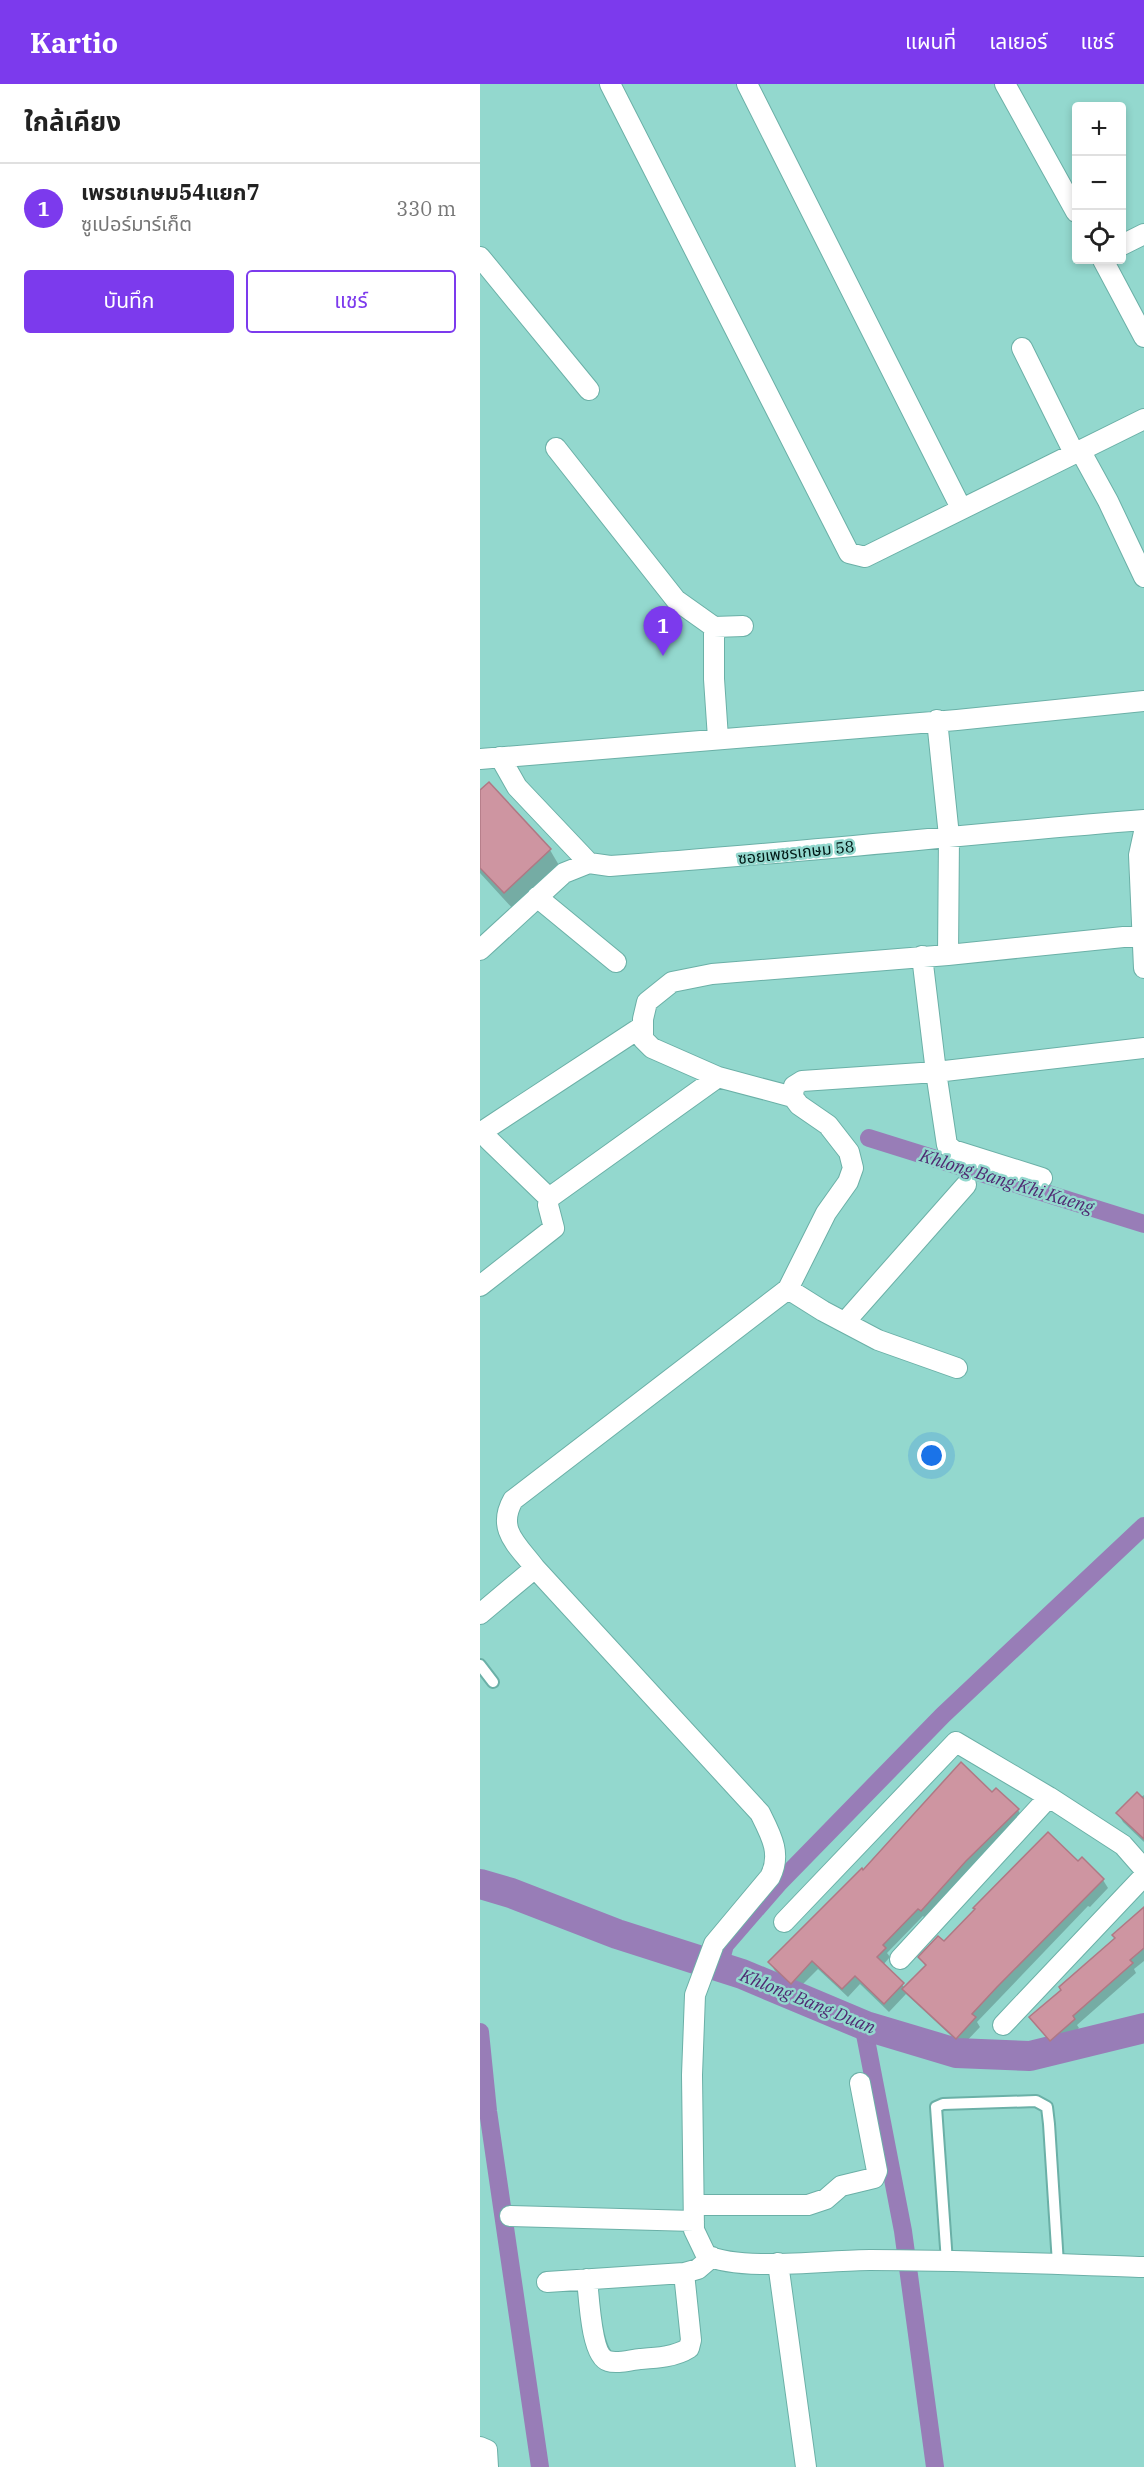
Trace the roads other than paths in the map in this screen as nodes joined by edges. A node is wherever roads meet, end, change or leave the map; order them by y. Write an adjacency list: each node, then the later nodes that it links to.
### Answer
1 (610, 84): 15 (street)
2 (748, 84): 15 (street)
3 (1005, 84): 4 (street)
4 (1076, 210)
5 (1144, 234): 6 (street)
6 (1126, 243)
7 (480, 257): 11 (street)
8 (1105, 264): 9 (street)
9 (1144, 337)
10 (1022, 348): 14 (street)
11 (589, 390)
12 (1144, 419): 14 (street)
13 (556, 448): 18 (street)
14 (1077, 452): 15 (street); 16 (street)
15 (961, 508)
16 (1144, 577)
17 (743, 626): 18 (street)
18 (714, 627): 21 (street)
19 (1144, 701): 20 (street)
20 (937, 720): 21 (street); 26 (street)
21 (718, 738): 22 (street)
22 (500, 758): 23 (street); 27 (street)
23 (480, 759)
24 (1144, 820): 26 (street, ซอยเพชรเกษม 58)
25 (1144, 832): 29 (street)
26 (949, 836): 27 (street, ซอยเพชรเกษม 58); 31 (street)
27 (589, 863): 28 (street, ซอยเพชรเกษม 58)
28 (537, 897): 30 (street, ซอยเพชรเกษม 58); 33 (street)
29 (1143, 935): 31 (street); 34 (street)
30 (480, 950)
31 (948, 955): 32 (street)
32 (922, 956): 35 (street); 37 (street)
33 (616, 962)
34 (1144, 968)
35 (642, 1026): 38 (street); 42 (street)
36 (1144, 1048): 37 (street)
37 (936, 1072): 39 (street); 40 (street)
38 (718, 1077): 39 (street); 42 (street)
39 (793, 1097): 44 (street)
40 (1042, 1178)
41 (966, 1185): 45 (street)
42 (549, 1198): 43 (street)
43 (480, 1286)
44 (788, 1289): 45 (street); 47 (street)
45 (845, 1322): 46 (street)
46 (957, 1368)
47 (535, 1568): 48 (street); 58 (street)
48 (480, 1614)
49 (480, 1665): 50 (lane)
50 (494, 1682)
51 (1049, 1797): 52 (street); 54 (street); 55 (street)
52 (1144, 1869)
53 (1144, 1876): 56 (street)
54 (784, 1922)
55 (900, 1959)
56 (1003, 2025)
57 (860, 2083): 58 (street)
58 (694, 2213): 59 (street); 60 (street)
59 (510, 2216)
60 (712, 2258): 62 (street); 65 (street)
61 (947, 2262): 62 (street); 63 (street); 63 (lane)
62 (778, 2263): 70 (street)
63 (1058, 2264): 64 (street)
64 (1144, 2267)
65 (684, 2273): 66 (street); 66 (street)
66 (587, 2279): 67 (street)
67 (547, 2282)
68 (480, 2447): 69 (street)
69 (488, 2467)
70 (806, 2467)

